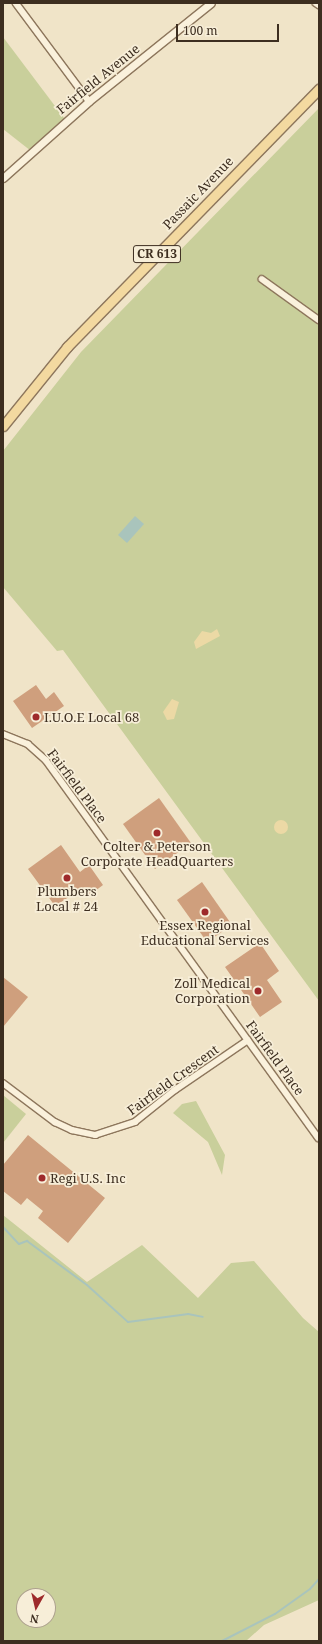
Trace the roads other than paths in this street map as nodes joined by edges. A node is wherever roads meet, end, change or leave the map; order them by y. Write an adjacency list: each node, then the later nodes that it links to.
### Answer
1 (16, 3): 6 (street)
2 (211, 3): 6 (street, Fairfield Avenue)
3 (316, 3): 4 (street)
4 (319, 6)
5 (319, 89): 10 (main road, Passaic Avenue / CR 613)
6 (89, 101): 7 (street, Fairfield Avenue)
7 (3, 178)
8 (262, 279): 9 (street)
9 (319, 320)
10 (3, 426)
11 (3, 734): 12 (street, Fairfield Place)
12 (248, 1040): 13 (street, Fairfield Crescent); 14 (street, Fairfield Place)
13 (3, 1083)
14 (319, 1138)

